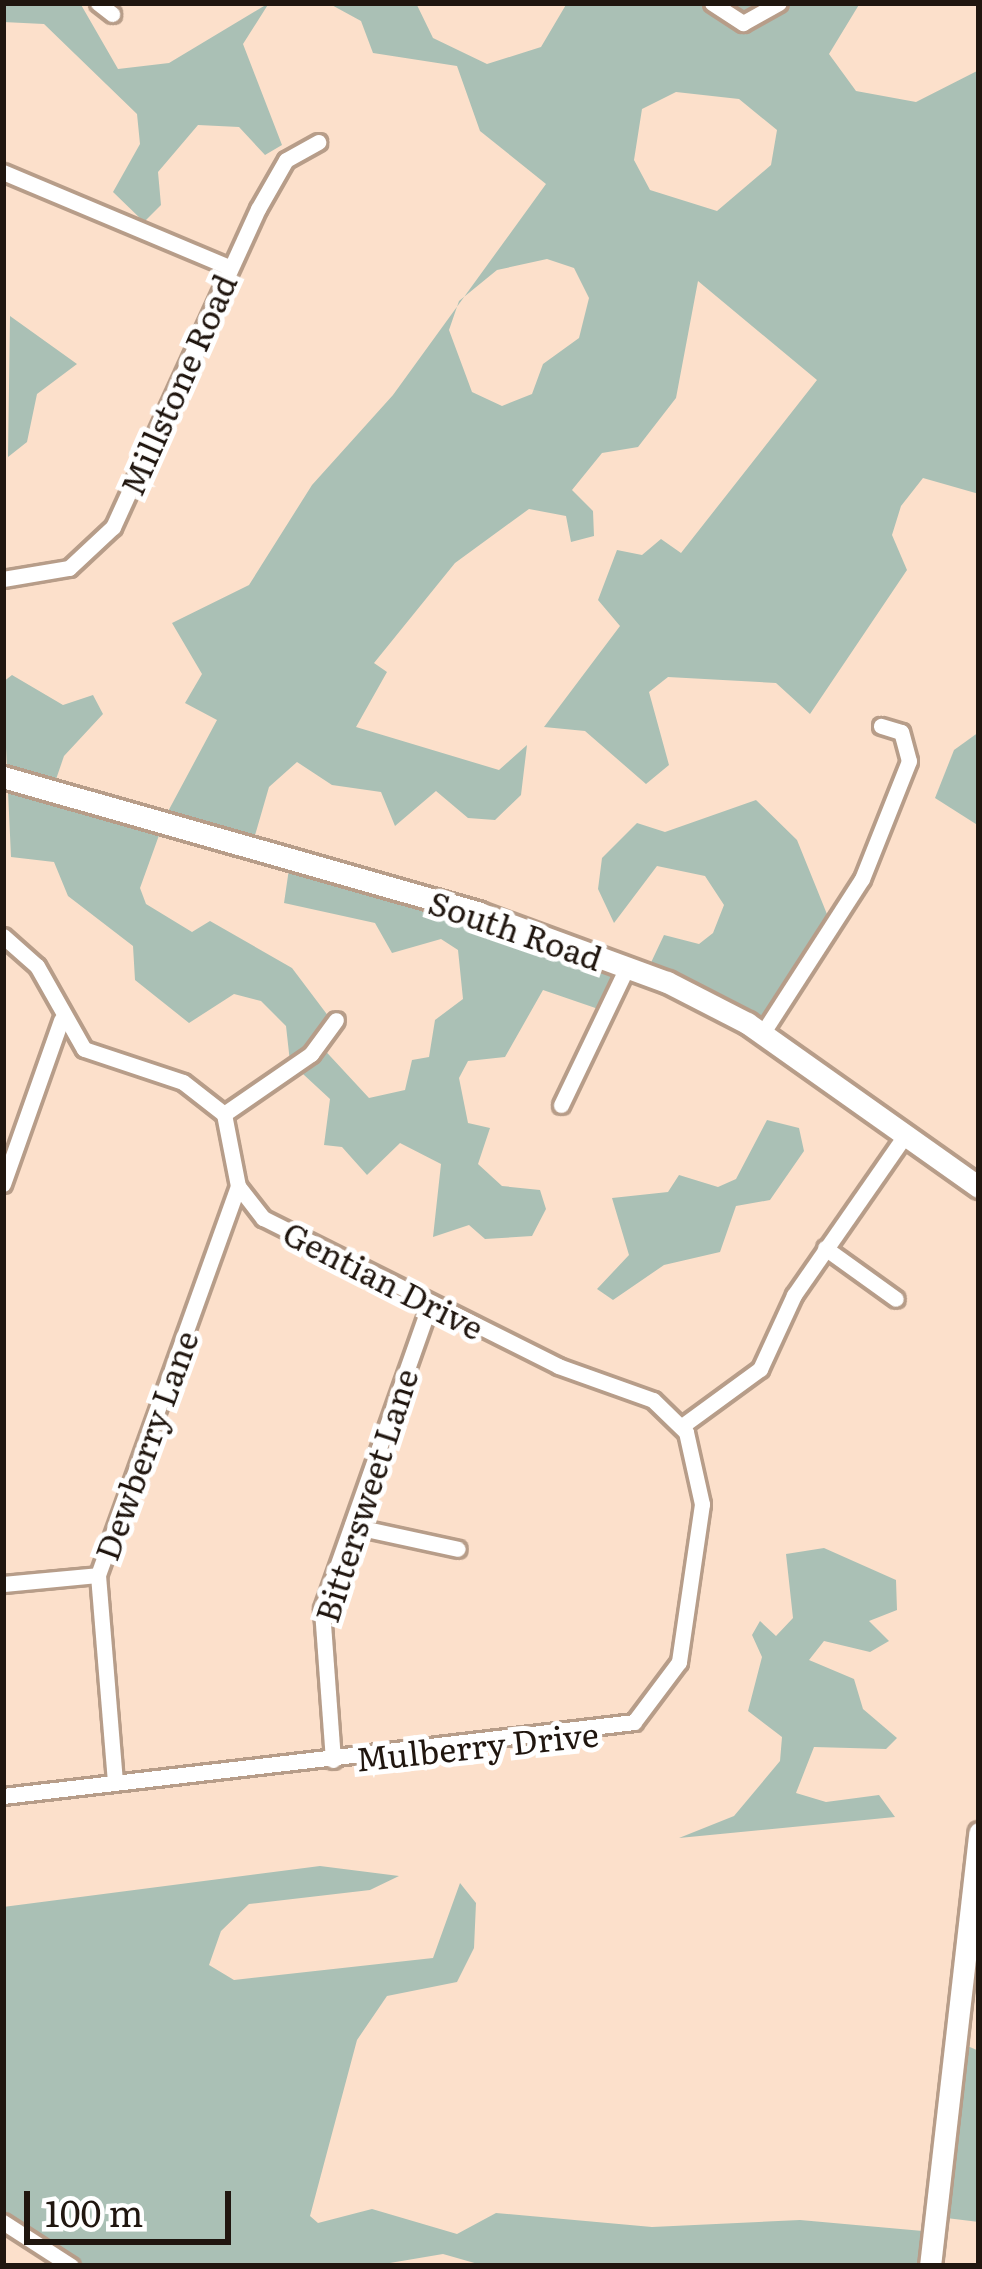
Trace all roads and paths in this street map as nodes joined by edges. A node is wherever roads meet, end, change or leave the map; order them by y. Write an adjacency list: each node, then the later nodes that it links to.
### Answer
1 (712, 3): 2 (street)
2 (779, 3)
3 (318, 142): 5 (street, Millstone Road)
4 (3, 172): 5 (street)
5 (230, 267): 6 (street, Millstone Road)
6 (3, 579)
7 (881, 725): 13 (street)
8 (3, 777): 10 (street, South Road)
9 (3, 936): 11 (street)
10 (628, 967): 13 (street, South Road); 14 (street)
11 (61, 1020): 15 (street); 17 (street)
12 (336, 1020): 15 (street)
13 (762, 1034): 16 (street, South Road)
14 (561, 1105)
15 (224, 1114): 18 (street)
16 (904, 1135): 19 (street, South Road); 20 (street)
17 (3, 1184)
18 (238, 1186): 22 (street, Gentian Drive); 26 (street, Dewberry Lane)
19 (979, 1187)
20 (825, 1248): 21 (street); 23 (street)
21 (896, 1299)
22 (430, 1304): 23 (street, Gentian Drive); 24 (street, Bittersweet Lane)
23 (682, 1426): 28 (street, Mulberry Drive)
24 (352, 1526): 25 (street); 28 (street, Bittersweet Lane)
25 (458, 1549)
26 (98, 1575): 27 (street); 29 (street, Dewberry Lane)
27 (3, 1584)
28 (333, 1760): 29 (street, Mulberry Drive)
29 (116, 1782): 30 (street, Mulberry Drive)
30 (3, 1796)
31 (979, 1833): 34 (street)
32 (3, 2222): 33 (street)
33 (71, 2266)
34 (930, 2266)

